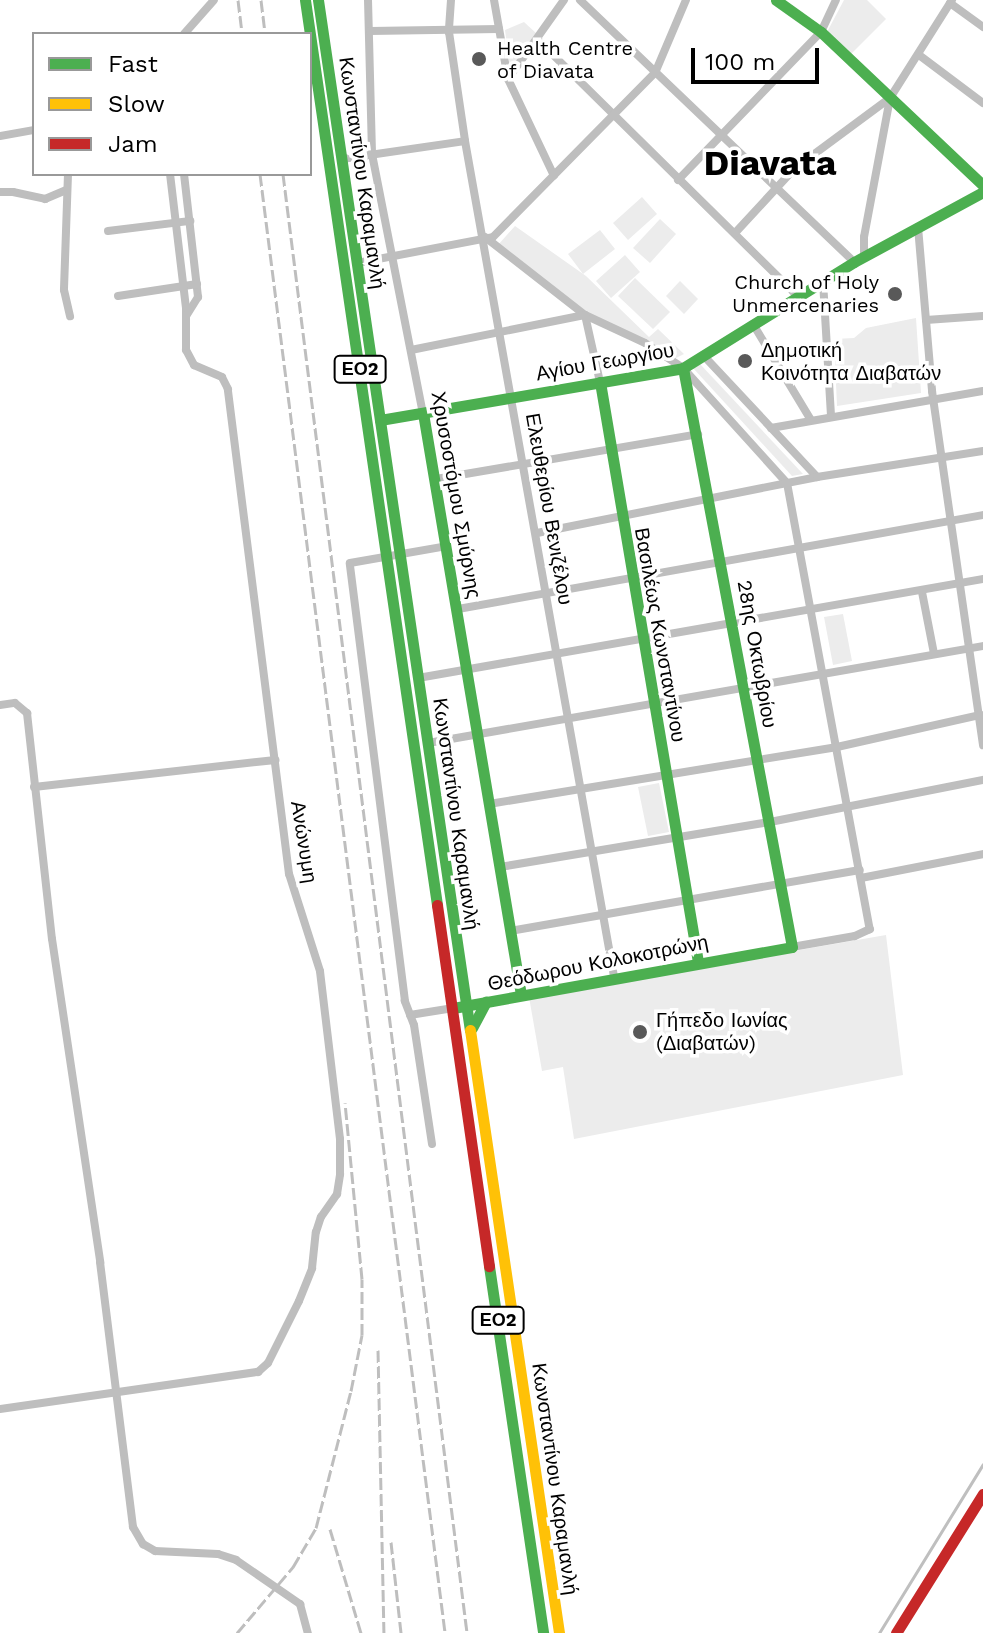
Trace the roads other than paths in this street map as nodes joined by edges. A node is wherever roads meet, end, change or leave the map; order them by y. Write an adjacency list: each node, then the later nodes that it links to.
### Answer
1 (214, 0): 16 (street)
2 (305, 0): 17 (main road, Κωνσταντίνου Καραμανλή / ΕΟ2)
3 (318, 0): 33 (main road, Κωνσταντίνου Καραμανλή / ΕΟ2)
4 (368, 0): 15 (street, Χρυσοστόμου Σμύρνης)
5 (451, 0): 18 (street, Ελευθερίου Βενιζέλου)
6 (494, 0): 14 (street)
7 (564, 0): 20 (street)
8 (580, 0): 23 (street)
9 (686, 0): 23 (street)
10 (776, 0): 19 (main road)
11 (836, 0): 19 (street)
12 (951, 2): 13 (street); 22 (street)
13 (983, 27)
14 (499, 29): 18 (street); 24 (street)
15 (370, 31): 18 (street); 32 (street, Χρυσοστόμου Σμύρνης)
16 (186, 32)
17 (310, 32)
18 (449, 32): 31 (street, Ελευθερίου Βενιζέλου)
19 (821, 32): 25 (main road); 30 (street)
20 (538, 40): 24 (street); 27 (street)
21 (312, 47): 93 (main road, Κωνσταντίνου Καραμανλή / ΕΟ2)
22 (919, 55): 25 (street); 26 (street)
23 (655, 73): 27 (street); 30 (street)
24 (508, 79): 37 (street)
25 (890, 98): 39 (main road); 40 (street); 51 (street)
26 (983, 103)
27 (613, 115): 37 (street); 38 (street)
28 (32, 130): 29 (street)
29 (0, 136)
30 (720, 137): 38 (street); 40 (street)
31 (465, 141): 32 (street); 49 (street, Ελευθερίου Βενιζέλου)
32 (372, 154): 33 (street); 50 (street, Χρυσοστόμου Σμύρνης)
33 (342, 159): 52 (main road, Κωνσταντίνου Καραμανλή / ΕΟ2)
34 (68, 176): 41 (street)
35 (170, 176): 45 (street, Ανώνυμη)
36 (184, 176): 44 (street)
37 (554, 176): 49 (street)
38 (678, 180): 48 (street)
39 (983, 185)
40 (775, 189): 48 (street); 51 (street)
41 (66, 190): 42 (street); 59 (street)
42 (0, 192)
43 (983, 192): 46 (main road, Αγίου Γεωργίου)
44 (190, 221): 45 (street); 54 (street)
45 (176, 223): 47 (street); 55 (street, Ανώνυμη)
46 (918, 227): 51 (main road, Αγίου Γεωργίου); 62 (street)
47 (108, 231)
48 (735, 233): 57 (street)
49 (484, 237): 50 (street); 58 (street); 64 (street, Ελευθερίου Βενιζέλου)
50 (393, 256): 52 (street); 65 (street, Χρυσοστόμου Σμύρνης)
51 (859, 260): 53 (main road, Αγίου Γεωργίου)
52 (357, 263): 74 (main road, Κωνσταντίνου Καραμανλή / ΕΟ2)
53 (823, 281): 57 (main road, Αγίου Γεωργίου); 73 (street)
54 (197, 284): 55 (street); 60 (street)
55 (183, 286): 56 (street); 60 (street, Ανώνυμη)
56 (118, 296)
57 (798, 296): 63 (main road, Αγίου Γεωργίου)
58 (585, 315): 64 (street); 67 (street); 68 (street, Βασιλέως Κωνσταντίνου)
59 (70, 316)
60 (186, 316): 120 (street, Ανώνυμη)
61 (983, 316): 62 (street)
62 (926, 320): 71 (street)
63 (753, 324): 66 (main road, Αγίου Γεωργίου); 75 (street)
64 (499, 334): 65 (street); 70 (street, Ελευθερίου Βενιζέλου)
65 (411, 350): 72 (street, Χρυσοστόμου Σμύρνης)
66 (703, 355): 67 (main road, Αγίου Γεωργίου); 76 (street)
67 (683, 368): 68 (main road, Αγίου Γεωργίου); 77 (main road, 28ης Οκτωβρίου); 84 (street)
68 (600, 382): 70 (main road, Αγίου Γεωργίου); 78 (main road, Βασιλέως Κωνσταντίνου)
69 (983, 391): 71 (street)
70 (513, 397): 72 (main road, Αγίου Γεωργίου); 81 (street, Ελευθερίου Βενιζέλου)
71 (933, 399): 73 (street); 80 (street)
72 (423, 413): 74 (main road, Αγίου Γεωργίου); 83 (main road, Χρυσοστόμου Σμύρνης)
73 (831, 416): 75 (street)
74 (380, 420): 92 (main road, Κωνσταντίνου Καραμανλή / ΕΟ2)
75 (811, 420): 76 (street)
76 (771, 428): 82 (street)
77 (698, 434): 78 (street); 85 (main road, 28ης Οκτωβρίου)
78 (611, 449): 81 (street); 87 (main road, Βασιλέως Κωνσταντίνου)
79 (983, 451): 80 (street)
80 (941, 458): 82 (street); 88 (street)
81 (525, 464): 83 (street); 89 (street, Ελευθερίου Βενιζέλου)
82 (817, 477): 84 (street)
83 (436, 479): 90 (main road, Χρυσοστόμου Σμύρνης)
84 (787, 483): 85 (street); 91 (street)
85 (710, 499): 87 (street); 94 (main road, 28ης Οκτωβρίου)
86 (983, 515): 88 (street)
87 (620, 516): 89 (street); 96 (main road, Βασιλέως Κωνσταντίνου)
88 (950, 521): 91 (street); 97 (street)
89 (537, 533): 99 (street, Ελευθερίου Βενιζέλου)
90 (447, 546): 92 (street); 100 (main road, Χρυσοστόμου Σμύρνης)
91 (799, 549): 94 (street); 101 (street)
92 (400, 555): 93 (street); 110 (main road, Κωνσταντίνου Καραμανλή / ΕΟ2)
93 (387, 556): 144 (main road, Κωνσταντίνου Καραμανλή / ΕΟ2); 145 (street)
94 (722, 563): 96 (street); 102 (main road, 28ης Οκτωβρίου)
95 (983, 579): 97 (street)
96 (632, 580): 99 (street); 103 (main road, Βασιλέως Κωνσταντίνου)
97 (959, 584): 98 (street); 105 (street)
98 (922, 592): 101 (street); 106 (street)
99 (548, 595): 100 (street); 107 (street, Ελευθερίου Βενιζέλου)
100 (458, 609): 108 (main road, Χρυσοστόμου Σμύρνης)
101 (811, 611): 102 (street); 109 (street)
102 (733, 625): 103 (street); 111 (main road, 28ης Οκτωβρίου)
103 (642, 640): 107 (street); 112 (main road, Βασιλέως Κωνσταντίνου)
104 (983, 646): 105 (street)
105 (969, 648): 106 (street); 114 (street)
106 (934, 654): 109 (street)
107 (558, 655): 108 (street); 115 (street, Ελευθερίου Βενιζέλου)
108 (468, 671): 110 (street); 116 (main road, Χρυσοστόμου Σμύρνης)
109 (823, 673): 111 (street); 119 (street)
110 (418, 678): 117 (main road, Κωνσταντίνου Καραμανλή / ΕΟ2)
111 (745, 687): 112 (street); 121 (main road, 28ης Οκτωβρίου)
112 (653, 703): 115 (street); 122 (main road, Βασιλέως Κωνσταντίνου)
113 (0, 705): 124 (street)
114 (981, 715): 118 (street); 119 (street)
115 (569, 719): 116 (street); 125 (street, Ελευθερίου Βενιζέλου)
116 (478, 734): 117 (street); 126 (main road, Χρυσοστόμου Σμύρνης)
117 (428, 743): 143 (main road, Κωνσταντίνου Καραμανλή / ΕΟ2)
118 (983, 745)
119 (837, 747): 121 (street); 127 (street)
120 (275, 760): 124 (street); 148 (street, Ανώνυμη)
121 (758, 761): 122 (street); 128 (main road, 28ης Οκτωβρίου)
122 (666, 775): 125 (street); 129 (main road, Βασιλέως Κωνσταντίνου)
123 (983, 780): 127 (street)
124 (34, 787): 148 (street)
125 (581, 789): 126 (street); 130 (street, Ελευθερίου Βενιζέλου)
126 (489, 804): 132 (main road, Χρυσοστόμου Σμύρνης)
127 (848, 808): 128 (street); 133 (street)
128 (770, 822): 129 (street); 134 (main road, 28ης Οκτωβρίου)
129 (678, 836): 130 (street); 135 (main road, Βασιλέως Κωνσταντίνου)
130 (592, 851): 132 (street); 136 (street, Ελευθερίου Βενιζέλου)
131 (983, 854): 133 (street)
132 (500, 867): 137 (main road, Χρυσοστόμου Σμύρνης)
133 (861, 874): 134 (street); 138 (street)
134 (781, 882): 135 (street); 138 (main road, 28ης Οκτωβρίου)
135 (688, 899): 136 (street); 139 (main road, Βασιλέως Κωνσταντίνου)
136 (603, 913): 137 (street); 140 (street, Ελευθερίου Βενιζέλου)
137 (510, 931): 141 (main road, Χρυσοστόμου Σμύρνης)
138 (792, 947): 139 (main road, Θεόδωρου Κολοκοτρώνη)
139 (698, 962): 140 (main road, Θεόδωρου Κολοκοτρώνη)
140 (614, 977): 141 (main road, Θεόδωρου Κολοκοτρώνη)
141 (521, 995): 142 (main road, Θεόδωρου Κολοκοτρώνη)
142 (486, 1002): 143 (main road, Θεόδωρου Κολοκοτρώνη); 146 (main road)
143 (467, 1005): 144 (main road, Θεόδωρου Κολοκοτρώνη); 146 (main road, Κωνσταντίνου Καραμανλή / ΕΟ2)
144 (453, 1008): 145 (street, Θεόδωρου Κολοκοτρώνη); 152 (main road, Κωνσταντίνου Καραμανλή / ΕΟ2)
145 (410, 1015): 147 (street)
146 (471, 1031): 153 (main road, Κωνσταντίνου Καραμανλή / ΕΟ2)
147 (432, 1144)
148 (115, 1395): 149 (street, Ανώνυμη); 151 (street)
149 (0, 1409)
150 (983, 1494): 154 (main road)
151 (308, 1633)
152 (543, 1633)
153 (559, 1633)
154 (896, 1633)

